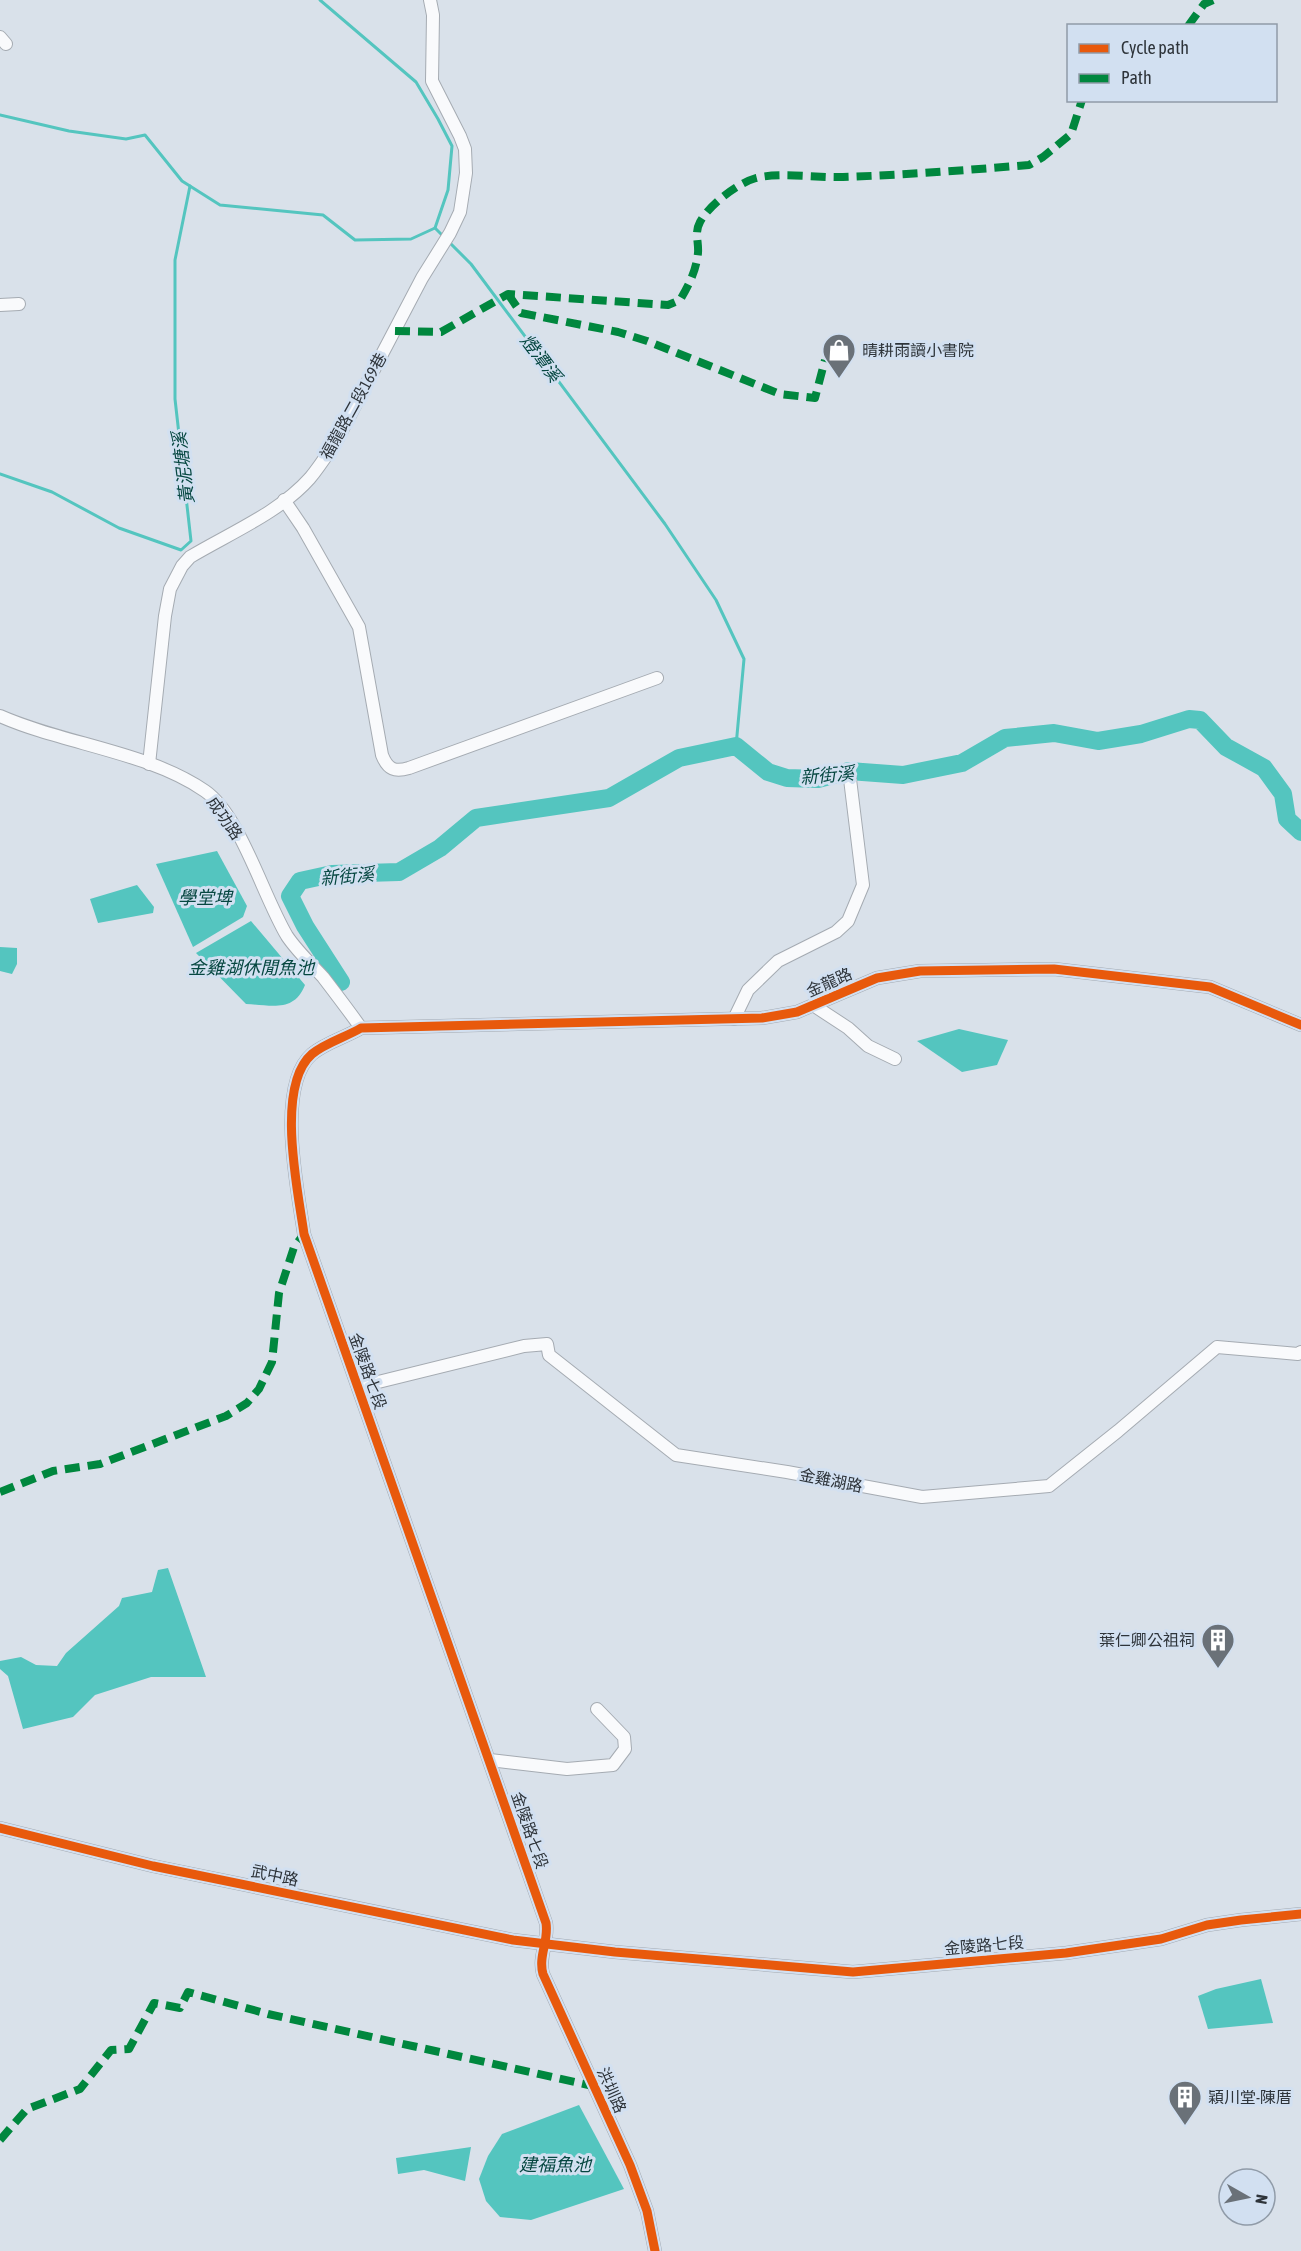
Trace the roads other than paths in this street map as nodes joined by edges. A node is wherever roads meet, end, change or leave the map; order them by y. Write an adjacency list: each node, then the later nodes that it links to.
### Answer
1 (430, 0): 4 (street, 福龍路二段169巷)
2 (19, 304): 3 (street)
3 (0, 305)
4 (284, 500): 5 (street); 7 (street, 福龍路二段169巷)
5 (657, 678)
6 (0, 716): 7 (street, 成功路)
7 (148, 764): 12 (street, 成功路)
8 (849, 771): 10 (street)
9 (813, 1005): 10 (street, 金龍路); 11 (street, 金龍路); 13 (street)
10 (734, 1019): 12 (street, 金龍路)
11 (1301, 1025)
12 (361, 1028): 15 (street, 金陵路七段)
13 (894, 1059)
14 (1301, 1352): 15 (street, 金雞湖路)
15 (358, 1387): 17 (street, 金陵路七段)
16 (597, 1709): 17 (street)
17 (490, 1760): 20 (street, 金陵路七段)
18 (0, 1828): 20 (street, 武中路)
19 (1301, 1914): 20 (street, 金陵路七段)
20 (545, 1944): 21 (street, 洪圳路)
21 (655, 2251)

